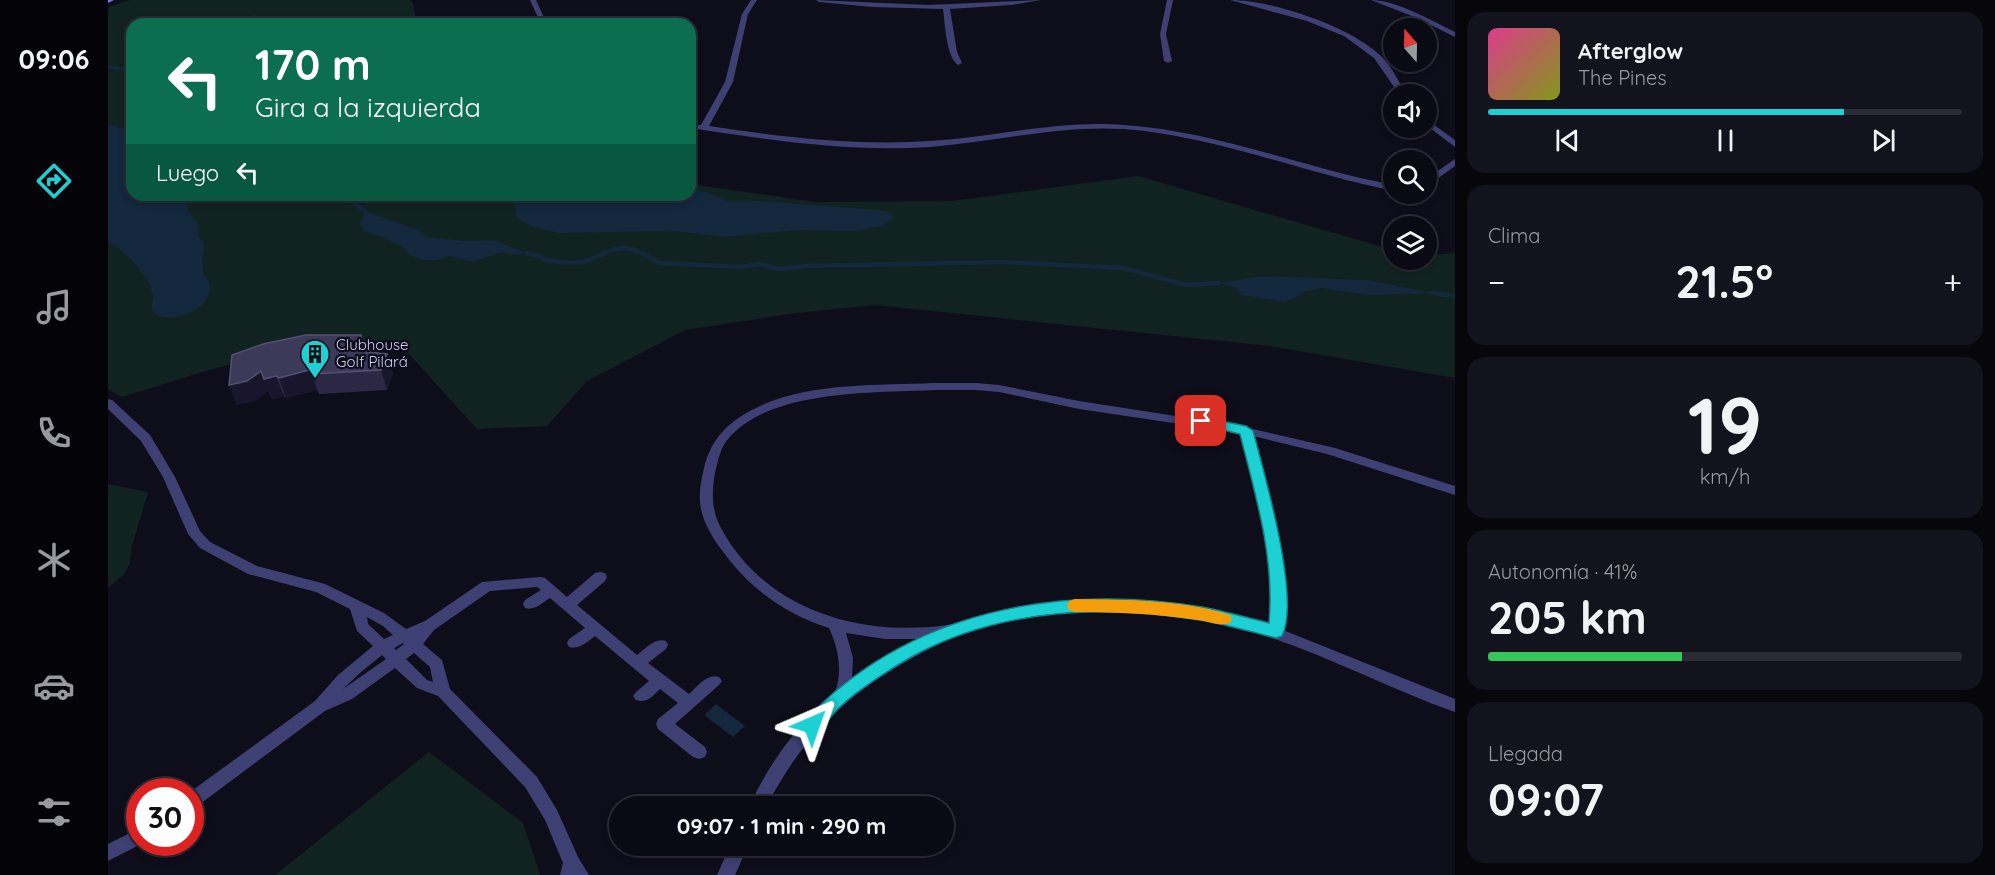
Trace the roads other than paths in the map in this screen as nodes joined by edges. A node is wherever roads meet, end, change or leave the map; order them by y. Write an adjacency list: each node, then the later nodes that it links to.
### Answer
1 (532, 0): 10 (street)
2 (754, 0): 16 (street)
3 (819, 0): 8 (street)
4 (1038, 0): 9 (street)
5 (1170, 0): 12 (street)
6 (1233, 0): 14 (street)
7 (1374, 0): 11 (street)
8 (853, 2): 9 (street)
9 (946, 6): 13 (street)
10 (542, 18)
11 (1455, 35)
12 (1168, 61)
13 (958, 63)
14 (1396, 84)
15 (696, 127): 16 (street)
16 (704, 128): 21 (street)
17 (1437, 130): 18 (street)
18 (1455, 144)
19 (1455, 162): 20 (street)
20 (1437, 176)
21 (1383, 185)
22 (108, 403): 29 (street)
23 (1246, 431): 24 (street); 30 (street); 33 (street)
24 (1455, 491)
25 (600, 578): 28 (street)
26 (551, 591): 27 (street); 28 (street); 34 (street)
27 (530, 604)
28 (568, 604): 31 (street)
29 (357, 608): 34 (street); 37 (street)
30 (834, 623): 32 (street); 43 (street)
31 (595, 629): 35 (street); 39 (street)
32 (956, 630): 33 (street); 43 (street)
33 (1276, 632): 47 (street)
34 (408, 640): 37 (street); 38 (street); 42 (street)
35 (574, 643)
36 (661, 645): 39 (street)
37 (384, 648): 38 (street); 46 (street)
38 (396, 659): 42 (street); 46 (street)
39 (637, 663): 40 (street)
40 (660, 681): 44 (street); 45 (street)
41 (714, 681): 45 (street)
42 (443, 692): 54 (street)
43 (843, 694): 50 (street)
44 (641, 696)
45 (689, 703): 48 (street)
46 (320, 706): 49 (street)
47 (1455, 706)
48 (699, 752)
49 (204, 792)
50 (764, 796)
51 (126, 844): 52 (street)
52 (108, 854)
53 (735, 856): 55 (street)
54 (573, 871)
55 (726, 875)

